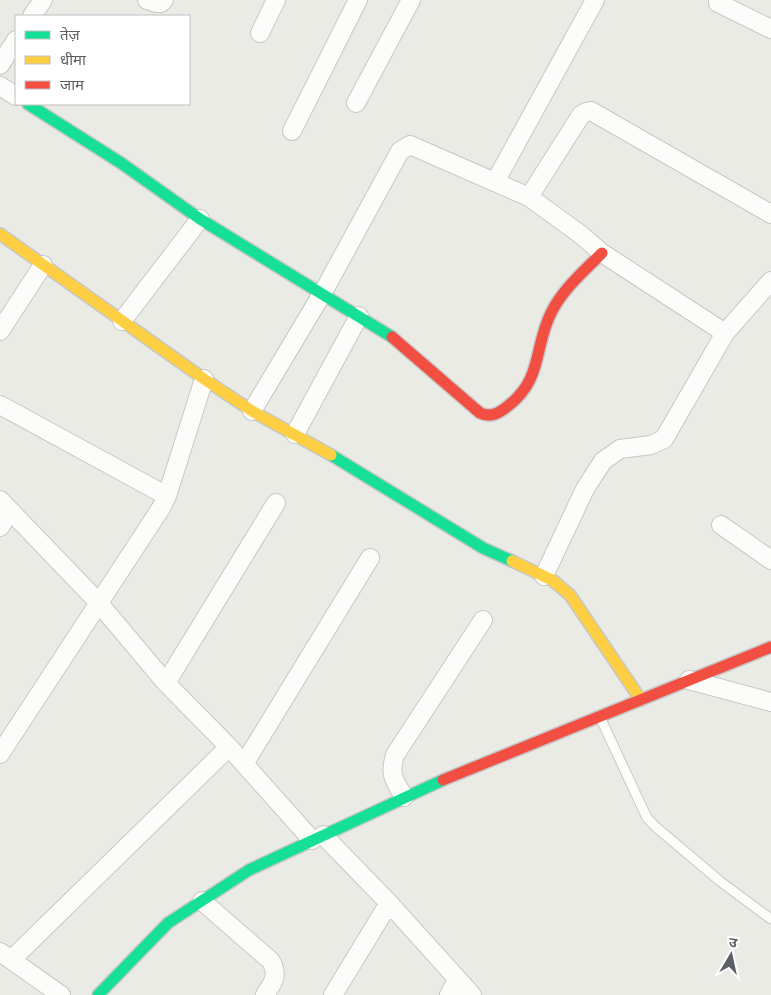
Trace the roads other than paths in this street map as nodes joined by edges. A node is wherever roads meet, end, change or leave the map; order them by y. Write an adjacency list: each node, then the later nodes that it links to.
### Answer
1 (43, 0): 9 (street)
2 (147, 0): 3 (street)
3 (164, 0)
4 (276, 0): 11 (street)
5 (358, 0): 18 (street)
6 (411, 0): 16 (street)
7 (595, 0): 19 (street)
8 (718, 0): 10 (street)
9 (33, 15)
10 (771, 29)
11 (260, 33)
12 (15, 42): 13 (street)
13 (0, 65)
14 (0, 86): 15 (street)
15 (15, 95)
16 (356, 103)
17 (30, 105): 22 (street)
18 (292, 131)
19 (495, 182): 20 (street); 27 (street)
20 (529, 197): 21 (street); 24 (street)
21 (771, 214)
22 (200, 219): 27 (street); 29 (street)
23 (0, 234): 25 (street)
24 (602, 253): 28 (street); 31 (street)
25 (43, 265): 29 (street); 30 (street)
26 (771, 281): 31 (street)
27 (322, 294): 28 (street); 34 (street)
28 (359, 316): 35 (street)
29 (122, 321): 32 (street)
30 (0, 331)
31 (725, 334): 43 (street)
32 (204, 380): 34 (street); 36 (street)
33 (0, 404): 36 (street)
34 (252, 411): 35 (street)
35 (295, 434): 43 (street)
36 (167, 496): 44 (street)
37 (276, 503): 48 (street)
38 (5, 505): 40 (street); 44 (street)
39 (721, 525): 42 (street)
40 (0, 527)
41 (370, 558): 54 (street)
42 (771, 560)
43 (544, 576): 49 (street)
44 (98, 602): 48 (street); 53 (street)
45 (483, 620): 55 (street)
46 (771, 647): 47 (street)
47 (689, 680): 49 (street); 50 (street)
48 (166, 683): 52 (street)
49 (641, 700): 51 (street)
50 (771, 702)
51 (600, 717): 55 (street); 59 (lane)
52 (229, 747): 54 (street); 60 (street)
53 (0, 754)
54 (244, 764): 56 (street)
55 (404, 797): 56 (street)
56 (318, 838): 57 (street); 58 (street)
57 (202, 901): 63 (street); 64 (street)
58 (389, 903): 61 (street); 65 (street)
59 (771, 919)
60 (6, 956): 62 (street)
61 (453, 987): 66 (street)
62 (61, 995)
63 (98, 995)
64 (265, 995)
65 (333, 995)
66 (472, 995)

